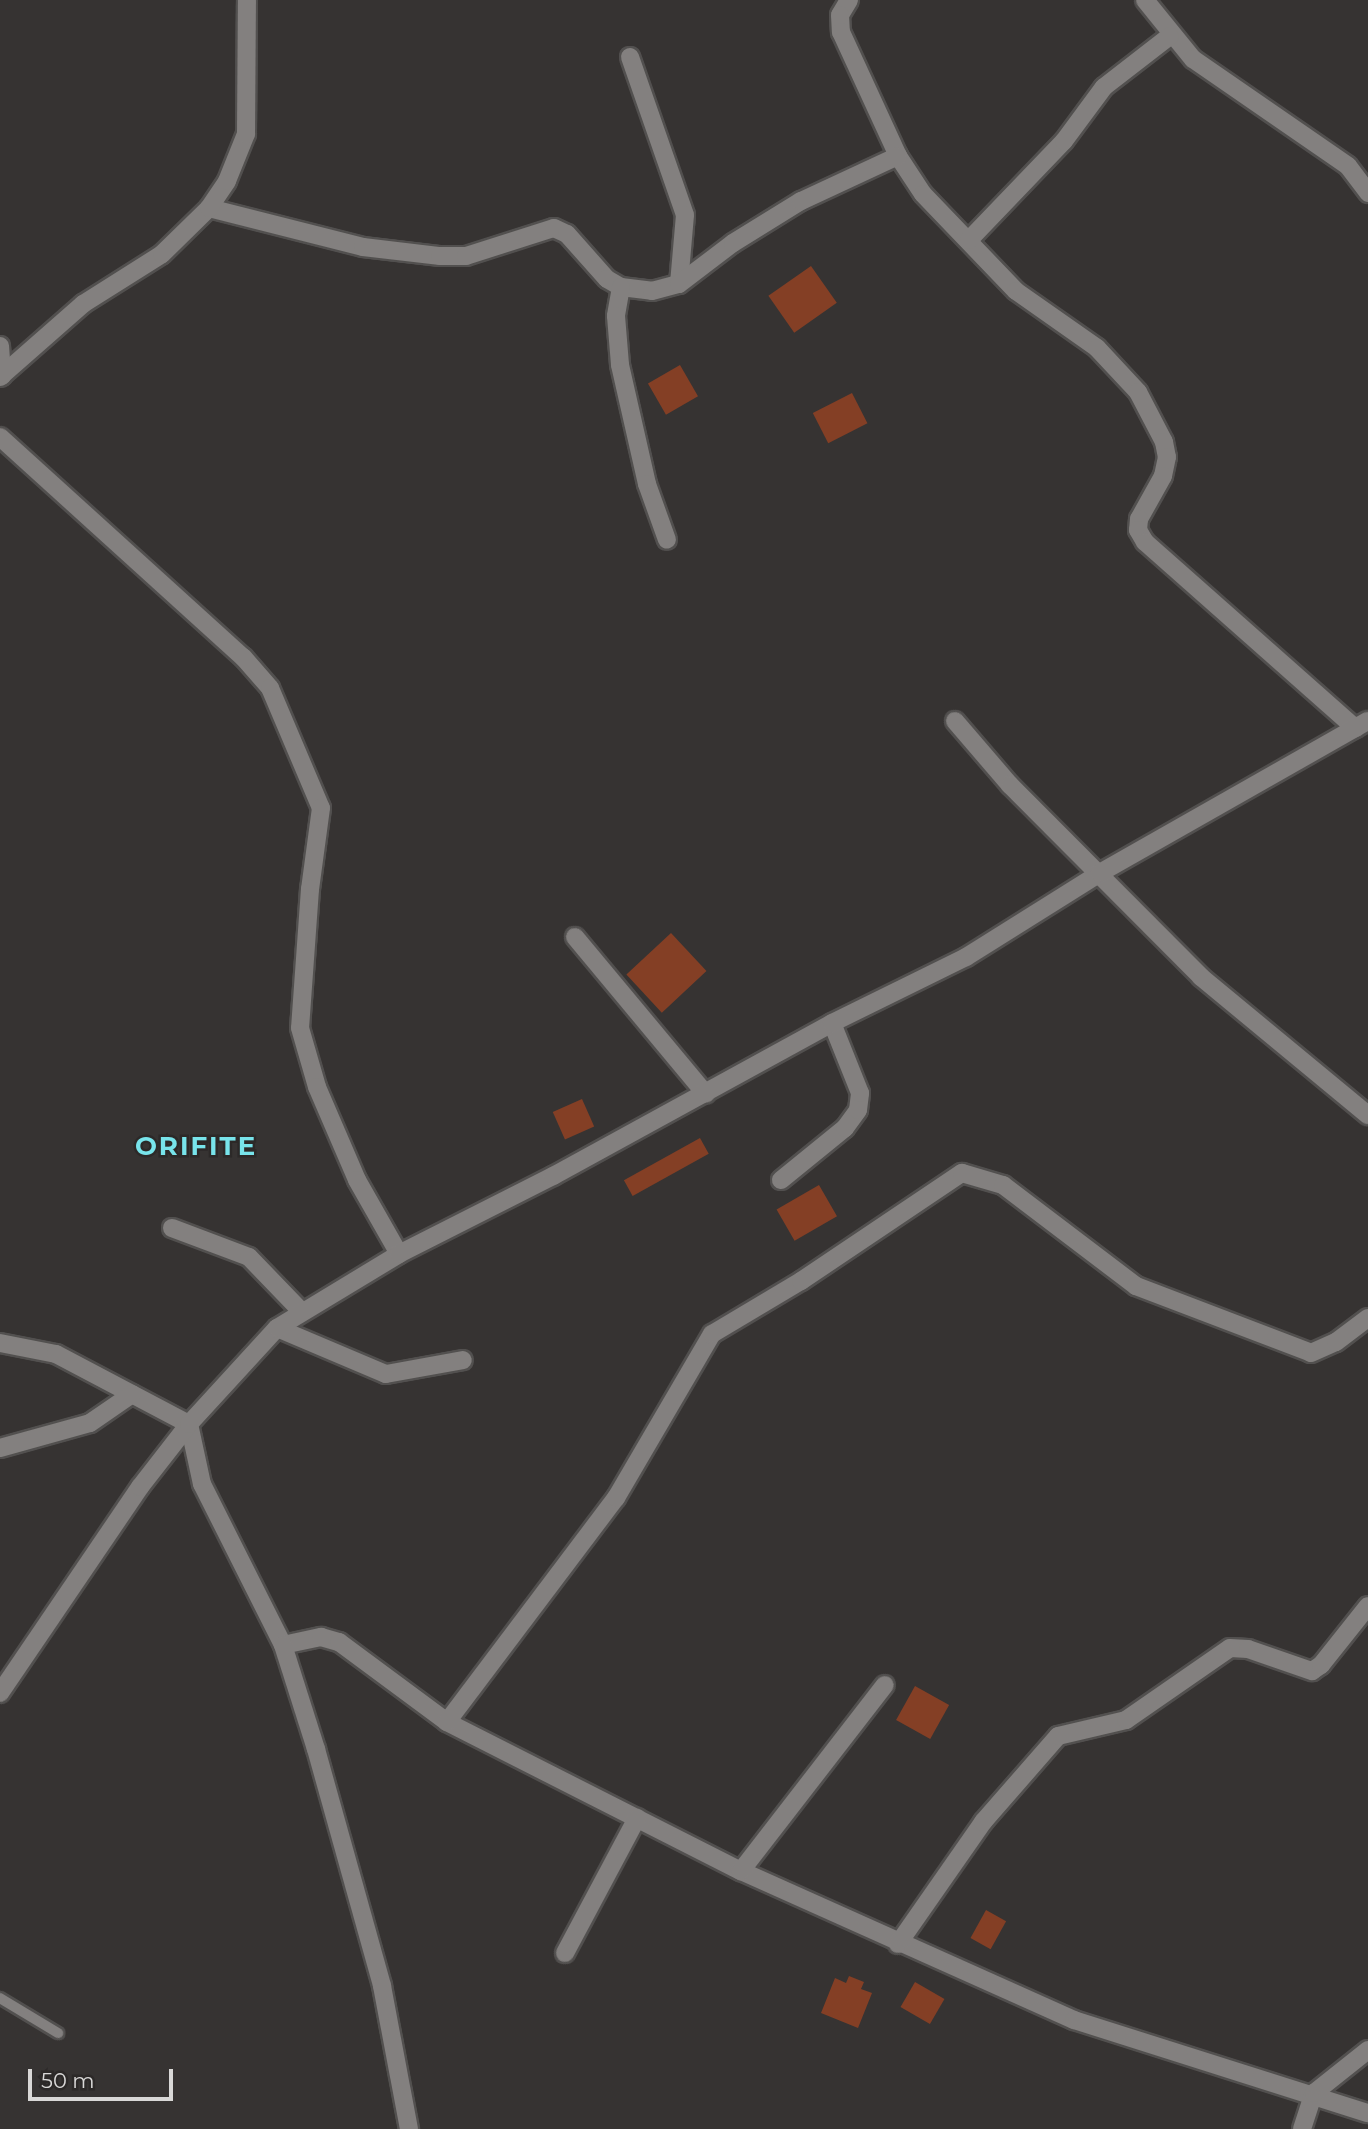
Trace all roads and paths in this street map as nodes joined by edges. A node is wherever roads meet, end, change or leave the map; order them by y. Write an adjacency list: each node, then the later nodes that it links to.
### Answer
1 (247, 0): 8 (street)
2 (849, 0): 6 (street)
3 (1145, 0): 4 (street)
4 (1170, 36): 7 (street); 9 (street)
5 (630, 57): 10 (street)
6 (898, 156): 9 (street); 10 (street)
7 (1368, 193)
8 (209, 208): 11 (street); 13 (street)
9 (969, 240): 17 (street)
10 (679, 284): 11 (street)
11 (621, 287): 15 (street)
12 (0, 346): 13 (street)
13 (1, 377)
14 (0, 437): 25 (street)
15 (667, 540)
16 (955, 721): 18 (street)
17 (1362, 724): 18 (street)
18 (1100, 873): 20 (street); 22 (street)
19 (575, 937): 21 (street)
20 (832, 1023): 21 (street); 23 (street)
21 (706, 1094): 25 (street)
22 (1368, 1115)
23 (781, 1180)
24 (172, 1228): 26 (street)
25 (399, 1254): 26 (street)
26 (301, 1311): 28 (street)
27 (1368, 1318): 38 (street)
28 (277, 1328): 30 (street); 32 (street)
29 (0, 1343): 31 (street)
30 (463, 1360)
31 (132, 1394): 32 (street); 33 (street)
32 (189, 1424): 35 (street); 37 (street)
33 (0, 1448)
34 (1368, 1606): 41 (street)
35 (283, 1645): 38 (street); 48 (street)
36 (885, 1685): 40 (street)
37 (0, 1693)
38 (447, 1722): 39 (street)
39 (637, 1818): 40 (street); 42 (street)
40 (741, 1871): 41 (street)
41 (898, 1944): 46 (street)
42 (565, 1953)
43 (0, 1998): 44 (lane)
44 (58, 2033)
45 (1368, 2050): 46 (street)
46 (1314, 2093): 47 (street); 49 (street)
47 (1368, 2113)
48 (409, 2129)
49 (1301, 2129)

